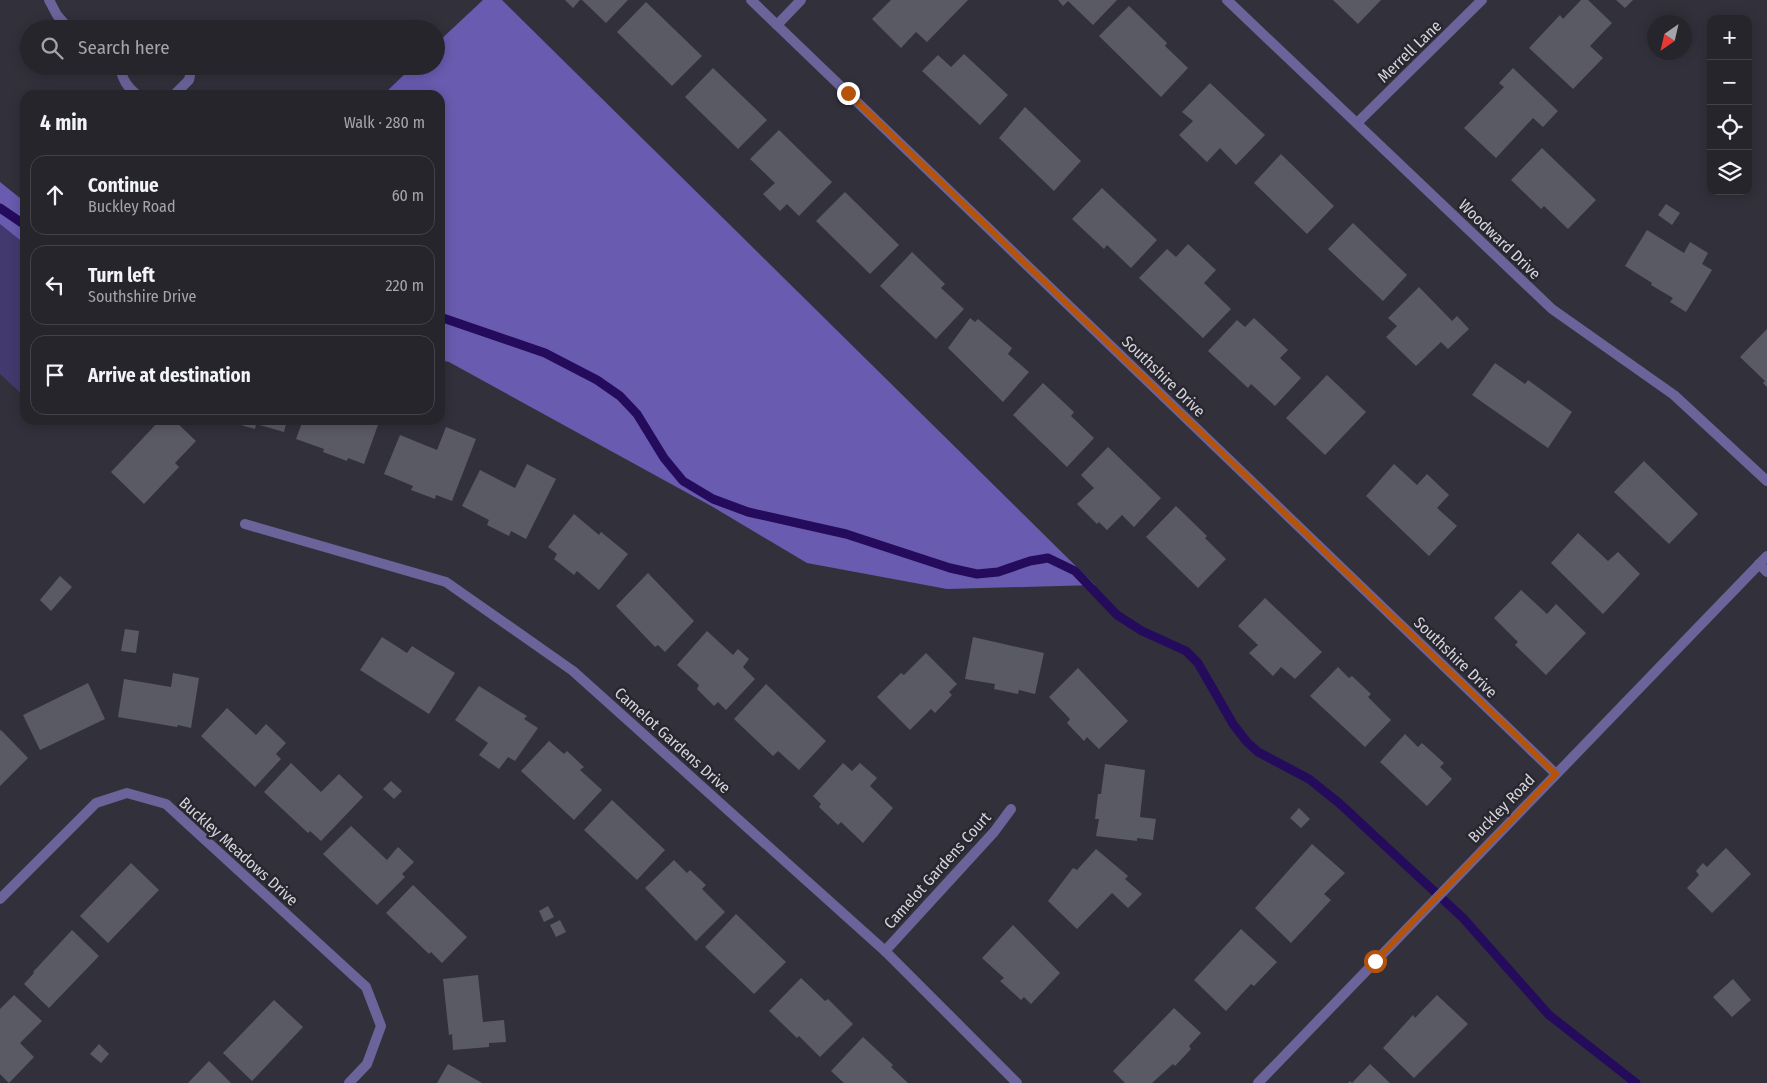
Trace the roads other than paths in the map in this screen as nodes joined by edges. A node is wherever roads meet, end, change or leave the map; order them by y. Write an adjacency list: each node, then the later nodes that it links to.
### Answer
1 (49, 0): 6 (street)
2 (752, 0): 7 (street, Southshire Drive)
3 (801, 0): 7 (street)
4 (1227, 0): 12 (street, Woodward Drive)
5 (1482, 0): 12 (street, Merrell Lane)
6 (60, 20)
7 (777, 25): 18 (street, Southshire Drive)
8 (122, 75): 10 (street)
9 (190, 75): 11 (street)
10 (131, 90)
11 (179, 90)
12 (1356, 123): 13 (street, Woodward Drive)
13 (1767, 481)
14 (245, 524): 21 (street, Camelot Gardens Drive)
15 (1767, 556): 16 (street, Buckley Road)
16 (1759, 564): 17 (street); 18 (street, Buckley Road)
17 (1767, 572)
18 (1556, 774): 24 (street, Buckley Road)
19 (1011, 808): 21 (street, Camelot Gardens Court)
20 (0, 899): 22 (street, Buckley Meadows Drive)
21 (885, 950): 23 (street, Camelot Gardens Drive)
22 (349, 1083)
23 (1017, 1083)
24 (1258, 1083)

